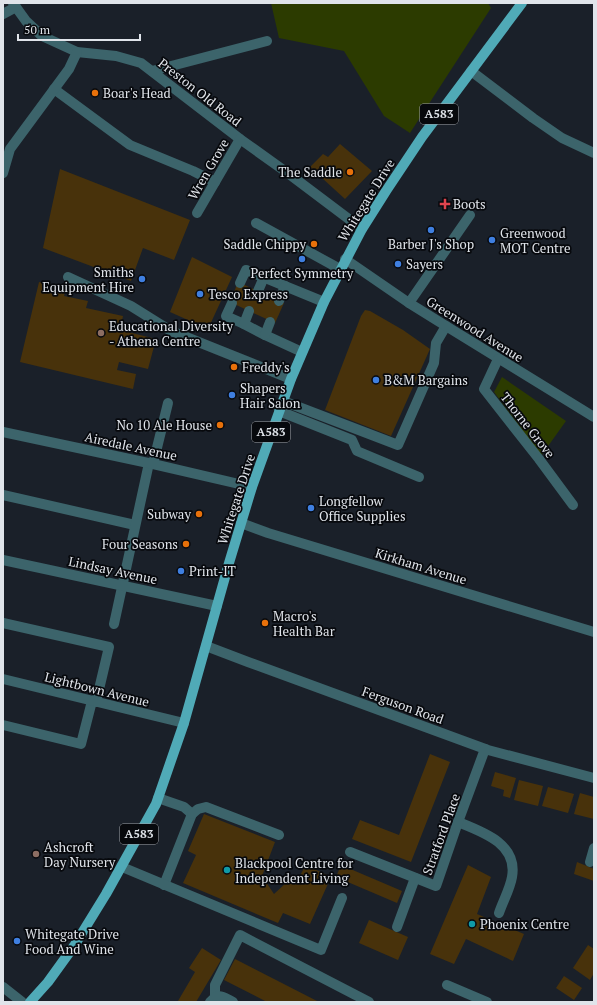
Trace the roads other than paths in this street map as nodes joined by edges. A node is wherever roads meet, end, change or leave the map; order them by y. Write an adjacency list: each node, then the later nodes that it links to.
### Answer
1 (522, 3): 7 (main road, Whitegate Drive / A583)
2 (15, 5): 3 (street); 5 (street, Preston Old Road)
3 (3, 14)
4 (267, 41): 6 (street)
5 (77, 52): 6 (street, Preston Old Road); 8 (street)
6 (152, 71): 9 (street, Preston Old Road)
7 (471, 71): 10 (street); 16 (main road, Whitegate Drive / A583)
8 (54, 89): 11 (street); 12 (street)
9 (240, 139): 12 (street, Wren Grove); 16 (street, Preston Old Road)
10 (594, 153)
11 (3, 173)
12 (214, 182): 13 (street, Wren Grove)
13 (197, 213)
14 (470, 215): 27 (street)
15 (256, 223): 18 (street)
16 (362, 229): 17 (main road, Whitegate Drive / A583)
17 (346, 259): 18 (main road, Whitegate Drive / A583); 27 (street, Greenwood Avenue)
18 (340, 269): 26 (main road, Whitegate Drive / A583)
19 (68, 277): 35 (street)
20 (264, 277): 21 (street); 22 (street); 23 (street)
21 (240, 283)
22 (285, 286): 24 (street); 26 (street)
23 (258, 291)
24 (279, 301)
25 (232, 302): 30 (street)
26 (324, 302): 33 (main road, Whitegate Drive / A583)
27 (409, 303): 31 (street, Greenwood Avenue)
28 (249, 311): 30 (street)
29 (270, 322): 32 (street)
30 (244, 324): 32 (street)
31 (446, 326): 34 (street, Greenwood Avenue); 36 (street)
32 (265, 335): 33 (street)
33 (302, 352): 35 (main road, Whitegate Drive / A583)
34 (498, 359): 39 (street, Greenwood Avenue); 45 (street, Thorne Grove)
35 (291, 379): 36 (main road, Whitegate Drive / A583)
36 (283, 401): 38 (main road, Whitegate Drive / A583)
37 (168, 403): 41 (street)
38 (279, 411): 42 (street); 43 (main road, Whitegate Drive / A583)
39 (594, 417)
40 (3, 432): 41 (street, Airedale Avenue)
41 (151, 464): 43 (street, Airedale Avenue); 47 (street)
42 (419, 477)
43 (252, 487): 46 (main road, Whitegate Drive / A583)
44 (3, 496): 47 (street)
45 (573, 505)
46 (241, 523): 50 (main road, Whitegate Drive / A583); 53 (street, Kirkham Avenue)
47 (135, 525): 49 (street)
48 (3, 560): 49 (street, Lindsay Avenue)
49 (122, 585): 50 (street, Lindsay Avenue); 52 (street)
50 (217, 606): 54 (main road, Whitegate Drive / A583)
51 (3, 624): 56 (street)
52 (114, 624)
53 (594, 632)
54 (206, 646): 57 (main road, Whitegate Drive / A583); 59 (street, Ferguson Road)
55 (3, 679): 56 (street, Lightbown Avenue)
56 (94, 701): 57 (street, Lightbown Avenue); 58 (street)
57 (184, 723): 61 (main road, Whitegate Drive / A583)
58 (3, 725)
59 (486, 749): 60 (street, Ferguson Road); 63 (street, Stratford Place)
60 (594, 778)
61 (158, 798): 62 (street); 68 (main road, Whitegate Drive / A583)
62 (192, 814): 64 (street); 70 (street)
63 (458, 822): 69 (street, Stratford Place); 72 (street)
64 (279, 835)
65 (594, 848): 67 (street)
66 (350, 852): 69 (street, Stratford Place)
67 (590, 862)
68 (122, 867): 70 (street); 78 (main road, Whitegate Drive / A583)
69 (415, 878): 73 (street)
70 (164, 885): 71 (street)
71 (342, 898)
72 (499, 912)
73 (397, 927)
74 (447, 985): 81 (street)
75 (3, 987): 77 (street)
76 (212, 999): 79 (street); 80 (street)
77 (22, 1002)
78 (30, 1002)
79 (233, 1002)
80 (369, 1002)
81 (487, 1002)

